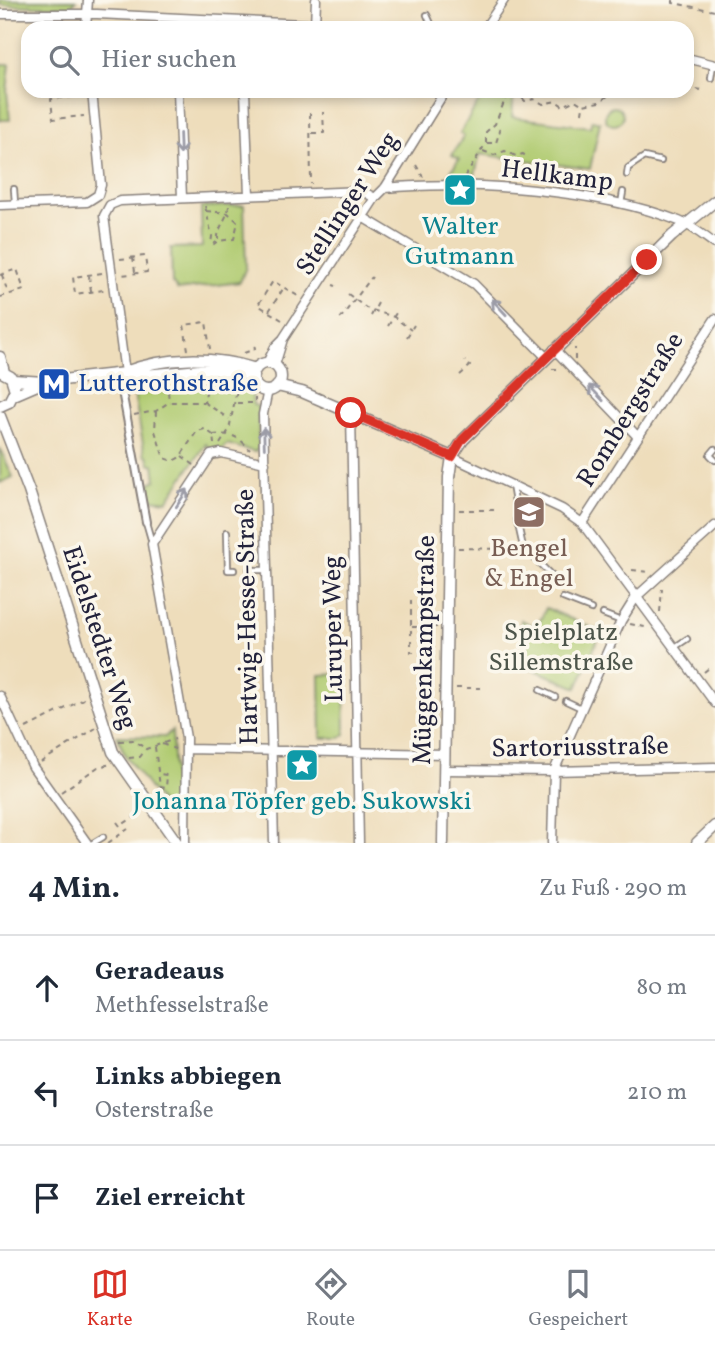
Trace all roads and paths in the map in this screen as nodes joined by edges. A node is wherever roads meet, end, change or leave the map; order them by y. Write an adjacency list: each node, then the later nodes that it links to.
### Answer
1 (88, 0): 7 (street)
2 (316, 0): 11 (street)
3 (504, 0): 13 (street)
4 (673, 0): 5 (path)
5 (715, 11)
6 (0, 14): 7 (street)
7 (86, 15): 9 (street); 10 (street)
8 (427, 15): 12 (lane)
9 (86, 21)
10 (145, 21)
11 (315, 21)
12 (430, 21)
13 (490, 21)
14 (694, 60): 15 (street)
15 (714, 64): 16 (lane)
16 (711, 78)
17 (694, 88): 18 (path)
18 (701, 90)
19 (62, 98): 35 (path)
20 (93, 98): 58 (street)
21 (178, 98): 55 (street, one-way to 55)
22 (245, 98): 54 (street)
23 (441, 98): 51 (street, Stellinger Weg)
24 (507, 98): 36 (path)
25 (522, 98): 27 (path)
26 (605, 98): 29 (path)
27 (525, 101): 28 (path); 30 (path)
28 (524, 105)
29 (583, 105): 30 (path); 34 (path)
30 (562, 106): 31 (path)
31 (562, 110)
32 (323, 112): 37 (path)
33 (310, 113): 37 (path)
34 (582, 113)
35 (85, 116)
36 (495, 124): 38 (path); 38 (path)
37 (311, 133): 50 (path)
38 (486, 143): 39 (path)
39 (482, 151): 40 (path); 45 (path)
40 (516, 156): 41 (path); 42 (path)
41 (528, 158)
42 (515, 161)
43 (661, 161): 46 (lane)
44 (416, 165): 49 (path)
45 (469, 171): 47 (path); 48 (path)
46 (627, 175)
47 (463, 180)
48 (474, 180)
49 (425, 181)
50 (311, 185)
51 (385, 188): 56 (street, Stellinger Weg); 61 (street, Hellkamp)
52 (14, 190): 58 (lane)
53 (623, 192): 61 (lane)
54 (250, 195): 55 (street); 56 (street)
55 (182, 198): 111 (street)
56 (375, 198): 65 (street, Stellinger Weg)
57 (715, 201): 66 (street)
58 (15, 204): 59 (street)
59 (0, 205)
60 (229, 205): 64 (path)
61 (620, 205): 66 (street, Hellkamp)
62 (205, 206): 63 (path)
63 (206, 211): 64 (path); 67 (path)
64 (228, 212): 67 (path); 67 (path)
65 (364, 218): 104 (street, one-way to 65); 107 (street, Stellinger Weg)
66 (686, 224): 68 (street, Hellkamp); 100 (street)
67 (218, 241)
68 (715, 244)
69 (133, 257): 70 (path); 74 (path); 74 (path)
70 (120, 259)
71 (102, 273): 73 (path)
72 (1, 274): 80 (path); 80 (path)
73 (89, 274): 79 (path); 79 (path)
74 (135, 274): 75 (path)
75 (122, 275)
76 (372, 277): 84 (path)
77 (284, 288): 82 (path); 87 (path); 87 (path)
78 (104, 290): 79 (path)
79 (91, 292)
80 (8, 294): 83 (path)
81 (348, 294): 84 (path)
82 (298, 296)
83 (0, 297)
84 (356, 299): 86 (path); 90 (path)
85 (378, 303): 86 (path)
86 (374, 310): 88 (path); 89 (path)
87 (268, 312): 92 (path)
88 (395, 315): 94 (path); 95 (path)
89 (371, 316)
90 (340, 319)
91 (715, 319): 135 (street, Rombergstraße)
92 (282, 320)
93 (414, 325): 95 (path)
94 (388, 326)
95 (411, 330): 96 (path)
96 (407, 337)
97 (254, 343): 102 (path)
98 (575, 348): 106 (path)
99 (210, 349): 101 (path)
100 (554, 349): 104 (street); 135 (street, one-way to 100)
101 (188, 351)
102 (244, 353)
103 (0, 356): 110 (street)
104 (546, 357): 139 (street)
105 (465, 361): 113 (path)
106 (575, 361)
107 (271, 364): 112 (street); 119 (street)
108 (552, 369): 109 (path)
109 (565, 370)
110 (2, 371): 114 (street)
111 (122, 373): 112 (street); 115 (street); 120 (lane)
112 (255, 373): 119 (street)
113 (460, 375)
114 (13, 380): 115 (street); 121 (street)
115 (44, 382): 121 (street)
116 (162, 382): 123 (path)
117 (208, 383): 124 (path)
118 (239, 383): 125 (path)
119 (275, 385): 128 (street); 141 (street, Hartwig-Hesse-Straße, one-way to 119)
120 (122, 391): 130 (street)
121 (14, 395): 126 (street)
122 (255, 398): 125 (path)
123 (169, 402): 124 (path); 127 (path)
124 (204, 402): 131 (path)
125 (236, 402): 131 (path)
126 (3, 405): 132 (street, Eidelstedter Weg)
127 (156, 411): 130 (path); 138 (path)
128 (351, 413): 139 (street); 197 (street, Luruper Weg)
129 (0, 416): 132 (street, Eidelstedter Weg)
130 (126, 416): 148 (street)
131 (230, 420): 133 (path)
132 (8, 432): 217 (street, Eidelstedter Weg)
133 (227, 434): 134 (path); 134 (path); 137 (path)
134 (213, 435): 138 (path)
135 (638, 437): 149 (street, Rombergstraße)
136 (715, 449): 140 (lane)
137 (250, 450)
138 (181, 456): 142 (path)
139 (452, 457): 143 (street); 198 (street, Müggenkampstraße)
140 (715, 460)
141 (265, 463): 152 (street, one-way to 141); 157 (street, Hartwig-Hesse-Straße)
142 (193, 465)
143 (512, 484): 144 (lane); 149 (street)
144 (515, 502)
145 (459, 510): 146 (path)
146 (495, 510)
147 (517, 520): 160 (lane)
148 (146, 522): 152 (lane)
149 (582, 523): 162 (street)
150 (715, 526): 162 (street)
151 (227, 532): 155 (lane)
152 (152, 544): 195 (street)
153 (458, 548): 154 (path)
154 (503, 549)
155 (234, 570)
156 (249, 570): 157 (lane)
157 (268, 570): 196 (street, Hartwig-Hesse-Straße)
158 (632, 570): 159 (path)
159 (649, 572)
160 (559, 583)
161 (662, 589): 166 (path)
162 (636, 597): 168 (street); 173 (street)
163 (563, 598): 165 (lane)
164 (411, 600): 169 (path)
165 (592, 609)
166 (660, 612)
167 (603, 614): 168 (lane)
168 (625, 622): 171 (path); 186 (street)
169 (411, 627): 170 (path); 174 (path)
170 (438, 627)
171 (645, 627)
172 (687, 639): 173 (lane)
173 (674, 648): 184 (street)
174 (437, 653)
175 (709, 668): 176 (path)
176 (703, 672)
177 (456, 688): 178 (path)
178 (481, 688)
179 (540, 690): 181 (lane)
180 (0, 696): 185 (street)
181 (555, 696)
182 (87, 697): 188 (path)
183 (566, 701): 186 (lane)
184 (715, 703)
185 (2, 707): 214 (street)
186 (582, 708): 204 (street)
187 (97, 728): 200 (path)
188 (22, 730)
189 (175, 739): 191 (path)
190 (117, 742): 193 (path)
191 (161, 744): 192 (path); 194 (path)
192 (155, 747): 193 (path); 205 (path)
193 (146, 749): 199 (path)
194 (175, 749)
195 (187, 749): 196 (street); 218 (street)
196 (272, 750): 197 (street); 219 (street, Hartwig-Hesse-Straße)
197 (357, 753): 198 (street); 220 (street, Luruper Weg)
198 (445, 754): 203 (street, Müggenkampstraße)
199 (125, 758)
200 (37, 764)
201 (111, 764): 206 (path)
202 (715, 767): 204 (street, Sartoriusstraße)
203 (445, 770): 204 (street, Sartoriusstraße); 221 (street, Müggenkampstraße)
204 (554, 772): 222 (street)
205 (159, 774)
206 (58, 795)
207 (176, 803): 208 (path)
208 (162, 806)
209 (146, 809): 210 (path)
210 (117, 822)
211 (715, 826): 223 (street)
212 (128, 829): 216 (path)
213 (103, 837): 215 (lane)
214 (87, 843)
215 (93, 843)
216 (108, 843)
217 (177, 843)
218 (185, 843)
219 (274, 843)
220 (359, 843)
221 (443, 843)
222 (552, 843)
223 (696, 843)

